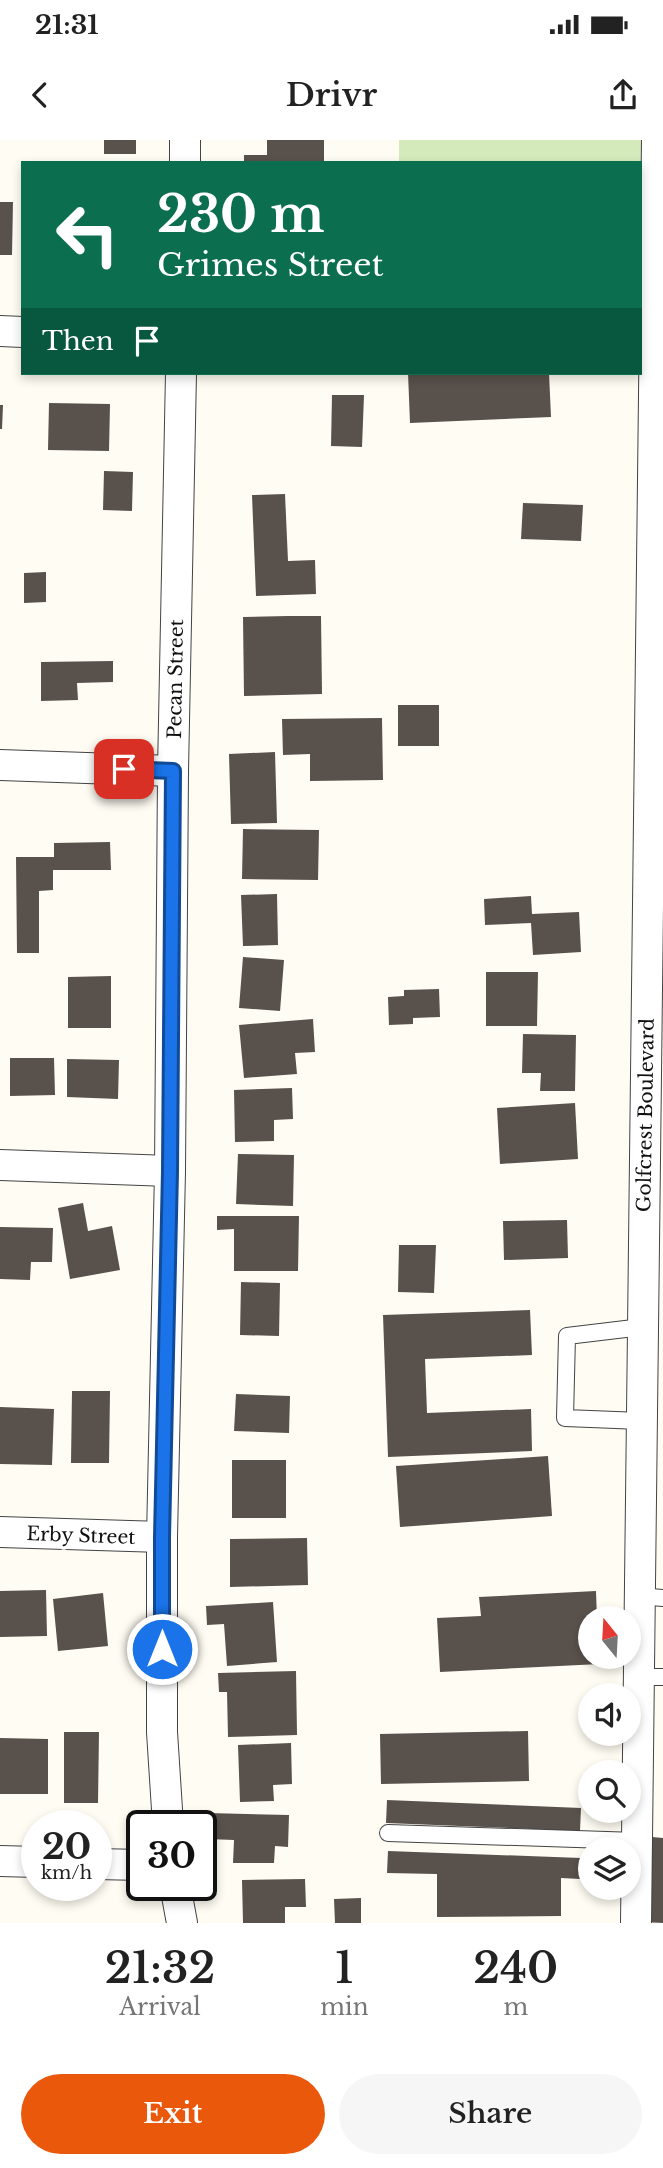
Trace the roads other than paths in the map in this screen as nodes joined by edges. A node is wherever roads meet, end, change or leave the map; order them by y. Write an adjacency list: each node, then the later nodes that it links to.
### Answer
1 (185, 140): 3 (street)
2 (657, 140): 6 (street, Golfcrest Boulevard)
3 (185, 161)
4 (0, 331): 5 (street)
5 (21, 332)
6 (648, 346): 8 (street, Golfcrest Boulevard)
7 (181, 375): 11 (street, Pecan Street)
8 (657, 496): 10 (street, Golfcrest Boulevard)
9 (0, 765): 11 (street)
10 (656, 766): 14 (street, Golfcrest Boulevard)
11 (173, 771): 13 (street, Pecan Street)
12 (0, 1165): 13 (street)
13 (170, 1171): 17 (street, Pecan Street)
14 (642, 1326): 15 (street, Golfcrest Boulevard); 15 (lane)
15 (641, 1421): 18 (street, Golfcrest Boulevard)
16 (0, 1532): 17 (street, Erby Street)
17 (162, 1537): 20 (street, Pecan Street)
18 (651, 1597): 19 (street, Golfcrest Boulevard)
19 (651, 1677): 22 (street, Golfcrest Boulevard)
20 (167, 1810)
21 (388, 1833): 23 (lane)
22 (637, 1837)
23 (578, 1839)
24 (0, 1861): 25 (street)
25 (21, 1862)
26 (636, 1900): 29 (street, Golfcrest Boulevard)
27 (178, 1901): 28 (street)
28 (182, 1923)
29 (636, 1923)

